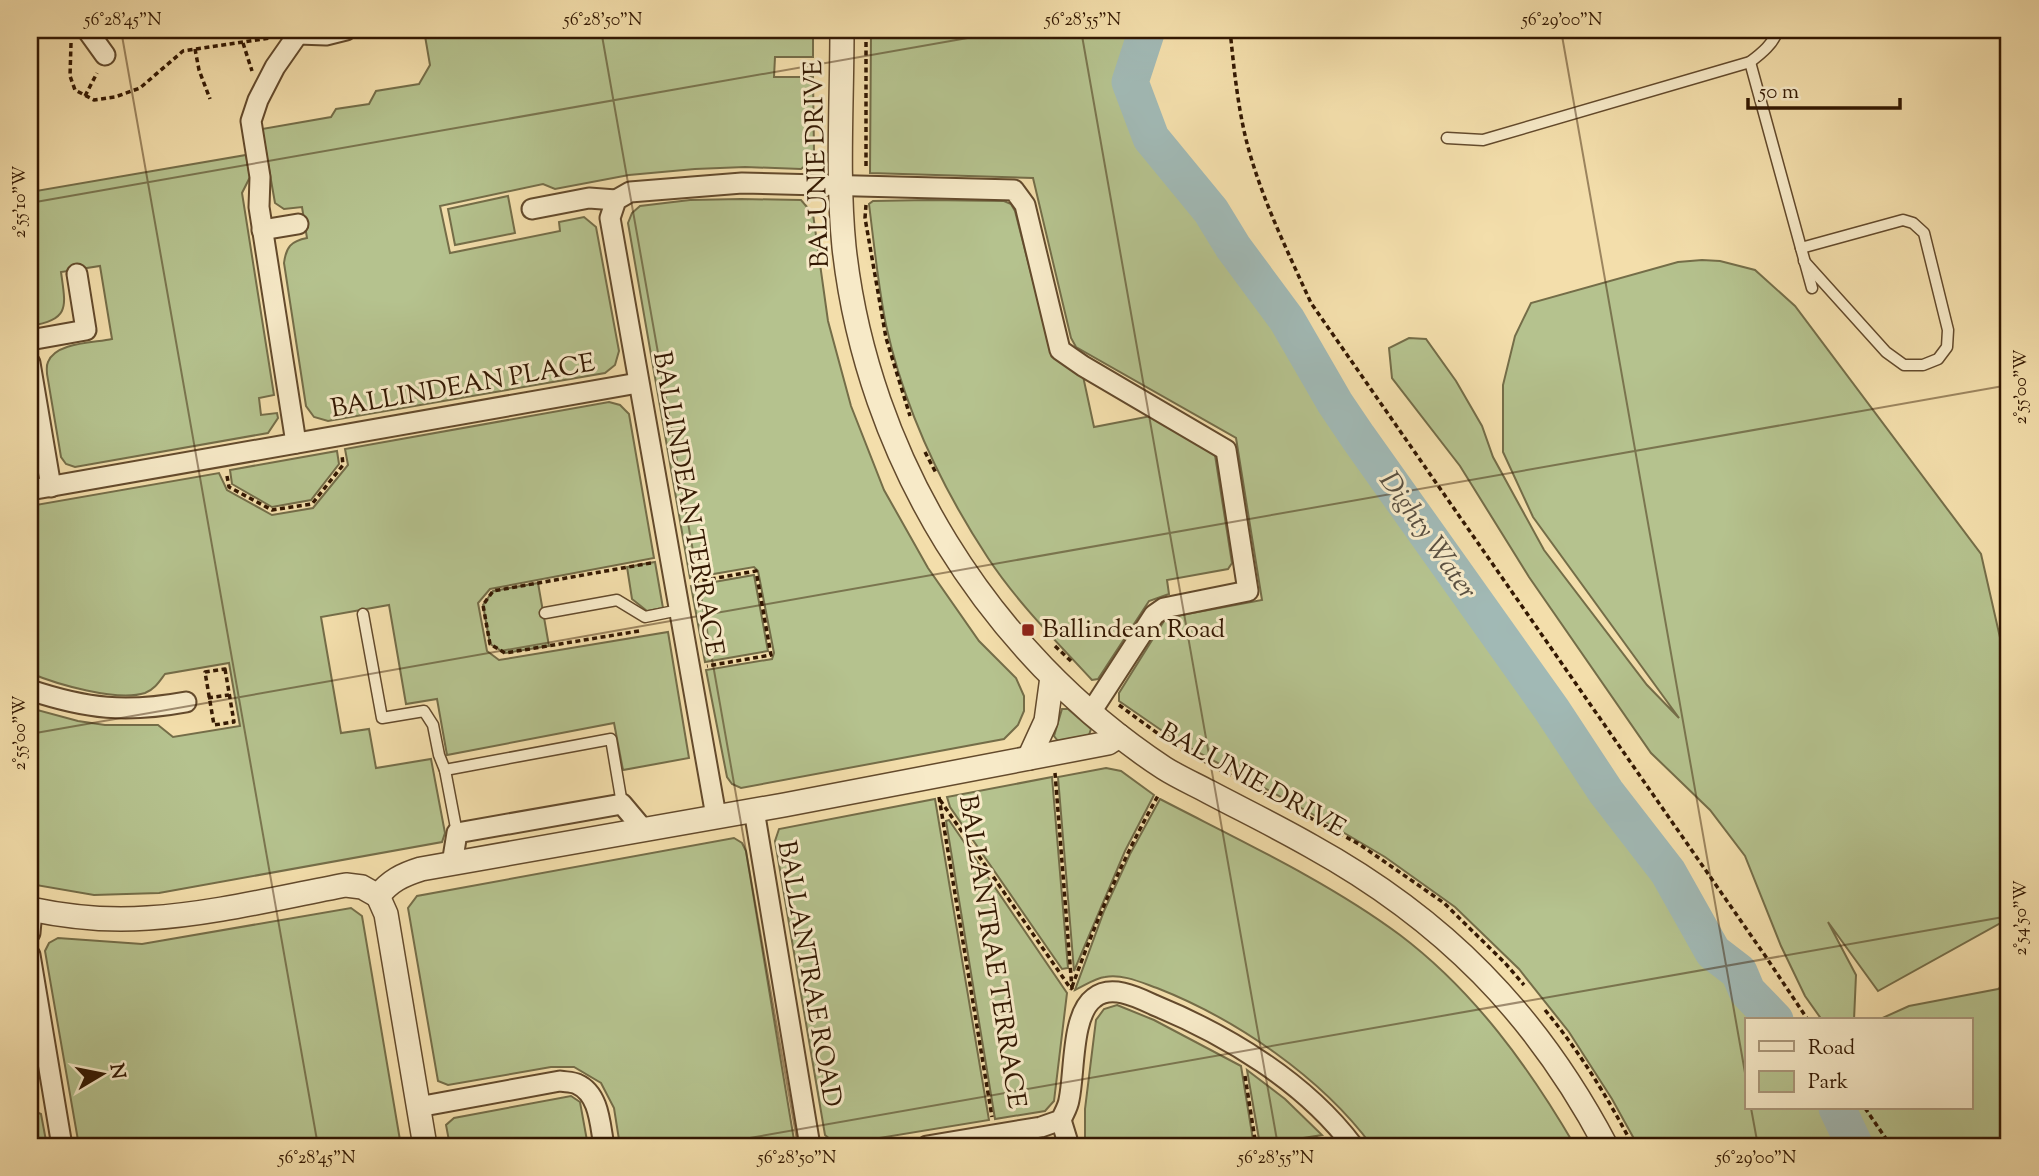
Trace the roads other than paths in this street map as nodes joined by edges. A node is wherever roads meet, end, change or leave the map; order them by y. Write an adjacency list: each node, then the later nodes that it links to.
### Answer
1 (346, 30): 4 (street)
2 (842, 30): 9 (street, BALUNIE DRIVE)
3 (1778, 30): 7 (lane)
4 (298, 32): 13 (street, BALLINDEAN PLACE)
5 (79, 34): 6 (street)
6 (105, 55)
7 (1750, 62): 8 (lane); 14 (lane)
8 (1447, 138)
9 (842, 186): 10 (street); 27 (street, BALUNIE DRIVE); 30 (street)
10 (616, 200): 11 (street); 20 (street, BALLINDEAN TERRACE)
11 (533, 209)
12 (298, 224): 13 (street)
13 (262, 230): 21 (street, BALLINDEAN PLACE)
14 (1801, 248): 15 (lane); 15 (lane)
15 (1804, 261): 17 (lane)
16 (76, 274): 18 (street)
17 (1812, 288)
18 (30, 340)
19 (30, 363): 22 (street)
20 (638, 383): 21 (street, BALLINDEAN PLACE); 24 (street, BALLINDEAN TERRACE)
21 (296, 443): 22 (street, BALLINDEAN PLACE)
22 (51, 487): 23 (street, BALLINDEAN PLACE)
23 (30, 491)
24 (679, 610): 25 (lane); 36 (street, BALLINDEAN TERRACE)
25 (545, 613)
26 (363, 614): 33 (lane)
27 (1052, 677): 30 (street, BALUNIE DRIVE); 32 (street)
28 (30, 690): 29 (street)
29 (186, 702)
30 (1091, 712): 31 (street, BALUNIE DRIVE)
31 (1119, 736): 32 (street); 54 (street, BALUNIE DRIVE)
32 (1029, 758): 35 (street)
33 (445, 770): 34 (lane); 38 (lane)
34 (622, 804): 37 (street); 38 (street)
35 (754, 810): 36 (street); 51 (street, BALLANTRAE ROAD)
36 (716, 816): 37 (street)
37 (643, 829): 39 (street)
38 (457, 833): 39 (street)
39 (452, 864): 40 (street)
40 (378, 896): 41 (street); 44 (street)
41 (31, 910): 42 (street)
42 (30, 933)
43 (30, 955): 48 (street)
44 (418, 1107): 49 (street); 50 (street)
45 (1061, 1120): 46 (street); 47 (street); 53 (street, BALLANTRAE TERRACE)
46 (1003, 1138): 52 (street)
47 (1349, 1140)
48 (62, 1146)
49 (425, 1146)
50 (604, 1146)
51 (810, 1146)
52 (927, 1146)
53 (1069, 1146)
54 (1606, 1146)

